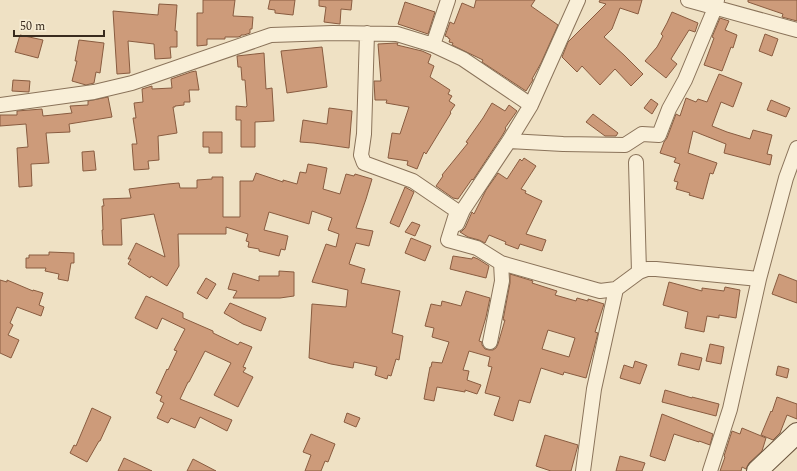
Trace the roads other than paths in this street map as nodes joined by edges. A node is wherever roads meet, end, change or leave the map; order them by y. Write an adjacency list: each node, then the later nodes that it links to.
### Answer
1 (448, 0): 7 (street)
2 (578, 0): 9 (street)
3 (688, 0): 4 (street)
4 (716, 4): 5 (street); 10 (street)
5 (797, 30)
6 (367, 34): 7 (street); 8 (street); 14 (street)
7 (433, 46): 9 (street)
8 (0, 104)
9 (531, 105): 10 (street)
10 (509, 141): 14 (street)
11 (797, 148): 13 (street)
12 (636, 162): 16 (street)
13 (791, 180): 17 (street)
14 (448, 240): 15 (street)
15 (501, 263): 18 (street); 19 (street)
16 (639, 272): 17 (street); 18 (street)
17 (760, 279): 22 (street)
18 (616, 289): 21 (street)
19 (490, 342)
20 (797, 433): 23 (main road)
21 (583, 471)
22 (710, 471)
23 (757, 471)

